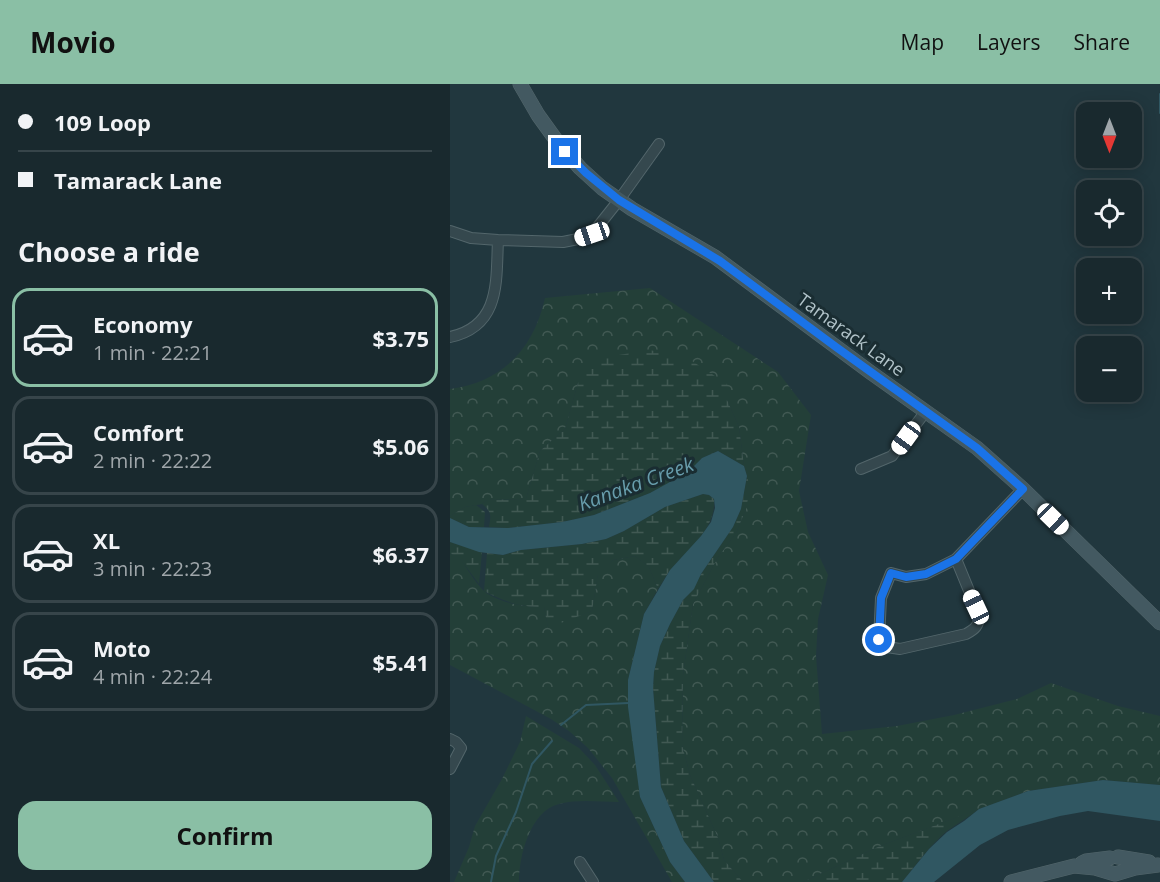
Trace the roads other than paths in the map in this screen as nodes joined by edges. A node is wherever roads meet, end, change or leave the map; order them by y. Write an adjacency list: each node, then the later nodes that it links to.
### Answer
1 (520, 84): 3 (street, Tamarack Lane)
2 (659, 144): 3 (street)
3 (619, 200): 5 (street); 7 (street, Tamarack Lane)
4 (450, 231): 5 (street)
5 (498, 240): 6 (street)
6 (450, 337)
7 (926, 411): 8 (street); 9 (street, Tamarack Lane)
8 (861, 469)
9 (1023, 489): 10 (street); 11 (street, Tamarack Lane)
10 (956, 559): 10 (street)
11 (1160, 623)
12 (450, 739): 13 (street)
13 (450, 769)
14 (580, 862): 17 (street)
15 (1159, 865): 16 (street)
16 (1115, 870): 18 (street)
17 (593, 882)
18 (1011, 882)

